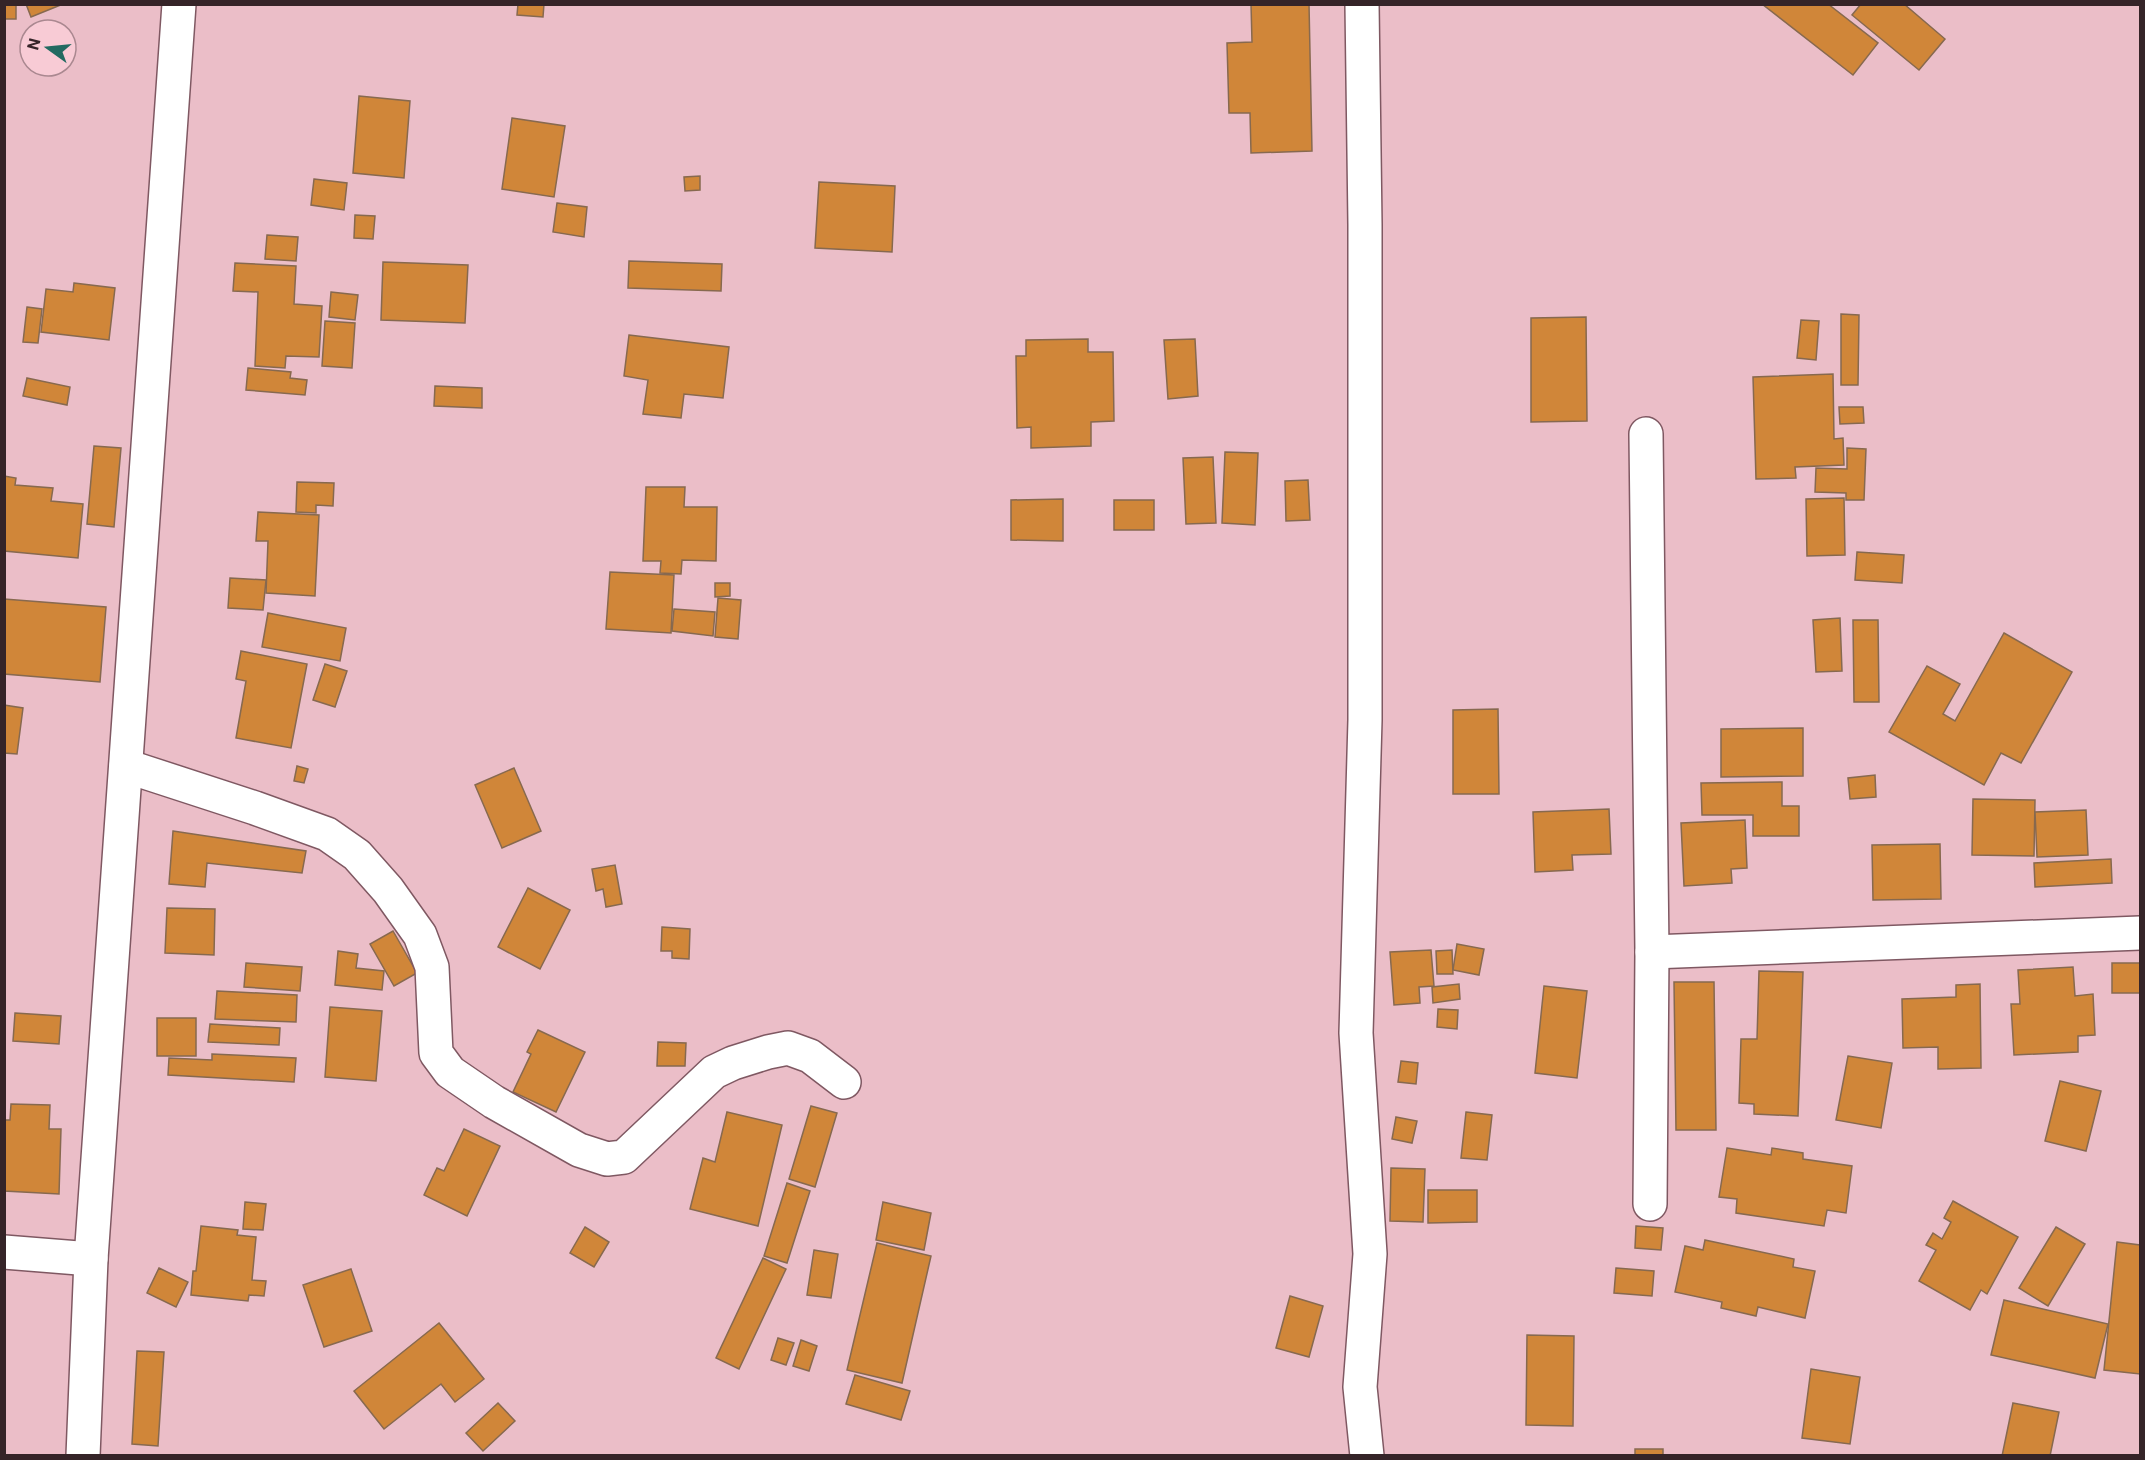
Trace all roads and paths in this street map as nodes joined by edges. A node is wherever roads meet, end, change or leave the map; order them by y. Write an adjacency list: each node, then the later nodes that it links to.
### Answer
1 (179, 4): 4 (street)
2 (1362, 4): 12 (street)
3 (1646, 434): 6 (street)
4 (126, 766): 7 (street); 10 (street)
5 (2140, 933): 6 (street)
6 (1652, 952): 8 (street)
7 (844, 1082)
8 (1650, 1204)
9 (4, 1252): 10 (street)
10 (91, 1259): 11 (street)
11 (83, 1455)
12 (1367, 1455)

